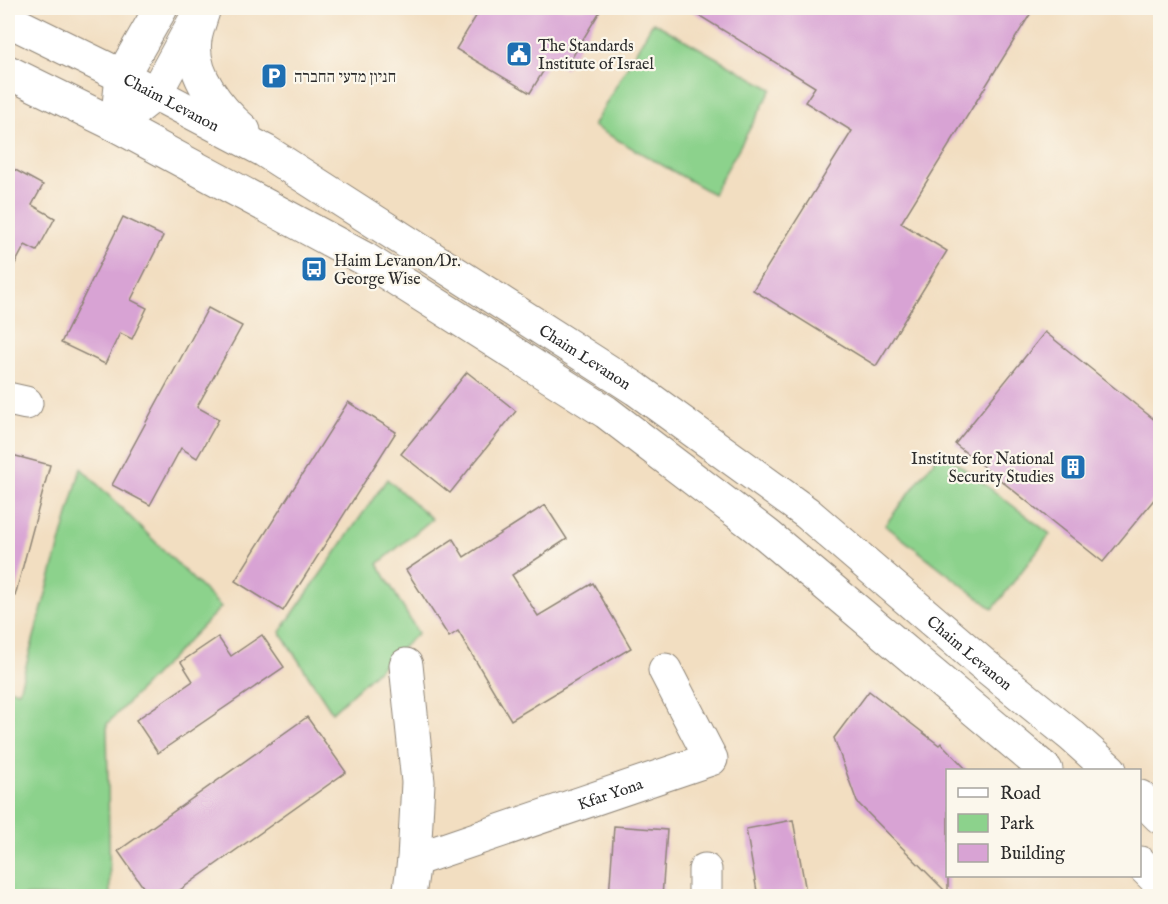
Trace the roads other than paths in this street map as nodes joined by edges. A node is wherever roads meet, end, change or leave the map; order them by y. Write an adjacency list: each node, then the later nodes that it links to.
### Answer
1 (161, 8): 5 (main road)
2 (203, 8): 6 (main road); 8 (main road)
3 (8, 20): 5 (main road, Chaim Levanon)
4 (8, 72): 7 (main road)
5 (122, 76): 6 (main road, Chaim Levanon); 7 (main road)
6 (155, 94): 7 (main road); 8 (main road, Chaim Levanon)
7 (116, 125): 11 (main road)
8 (265, 151): 12 (main road, Chaim Levanon)
9 (406, 665): 15 (main road)
10 (665, 670): 15 (main road, Kfar Yona)
11 (1044, 769)
12 (1108, 769)
13 (1141, 798): 14 (main road)
14 (1161, 817)
15 (414, 860): 18 (main road)
16 (1141, 864): 17 (main road)
17 (1161, 883)
18 (409, 897)

